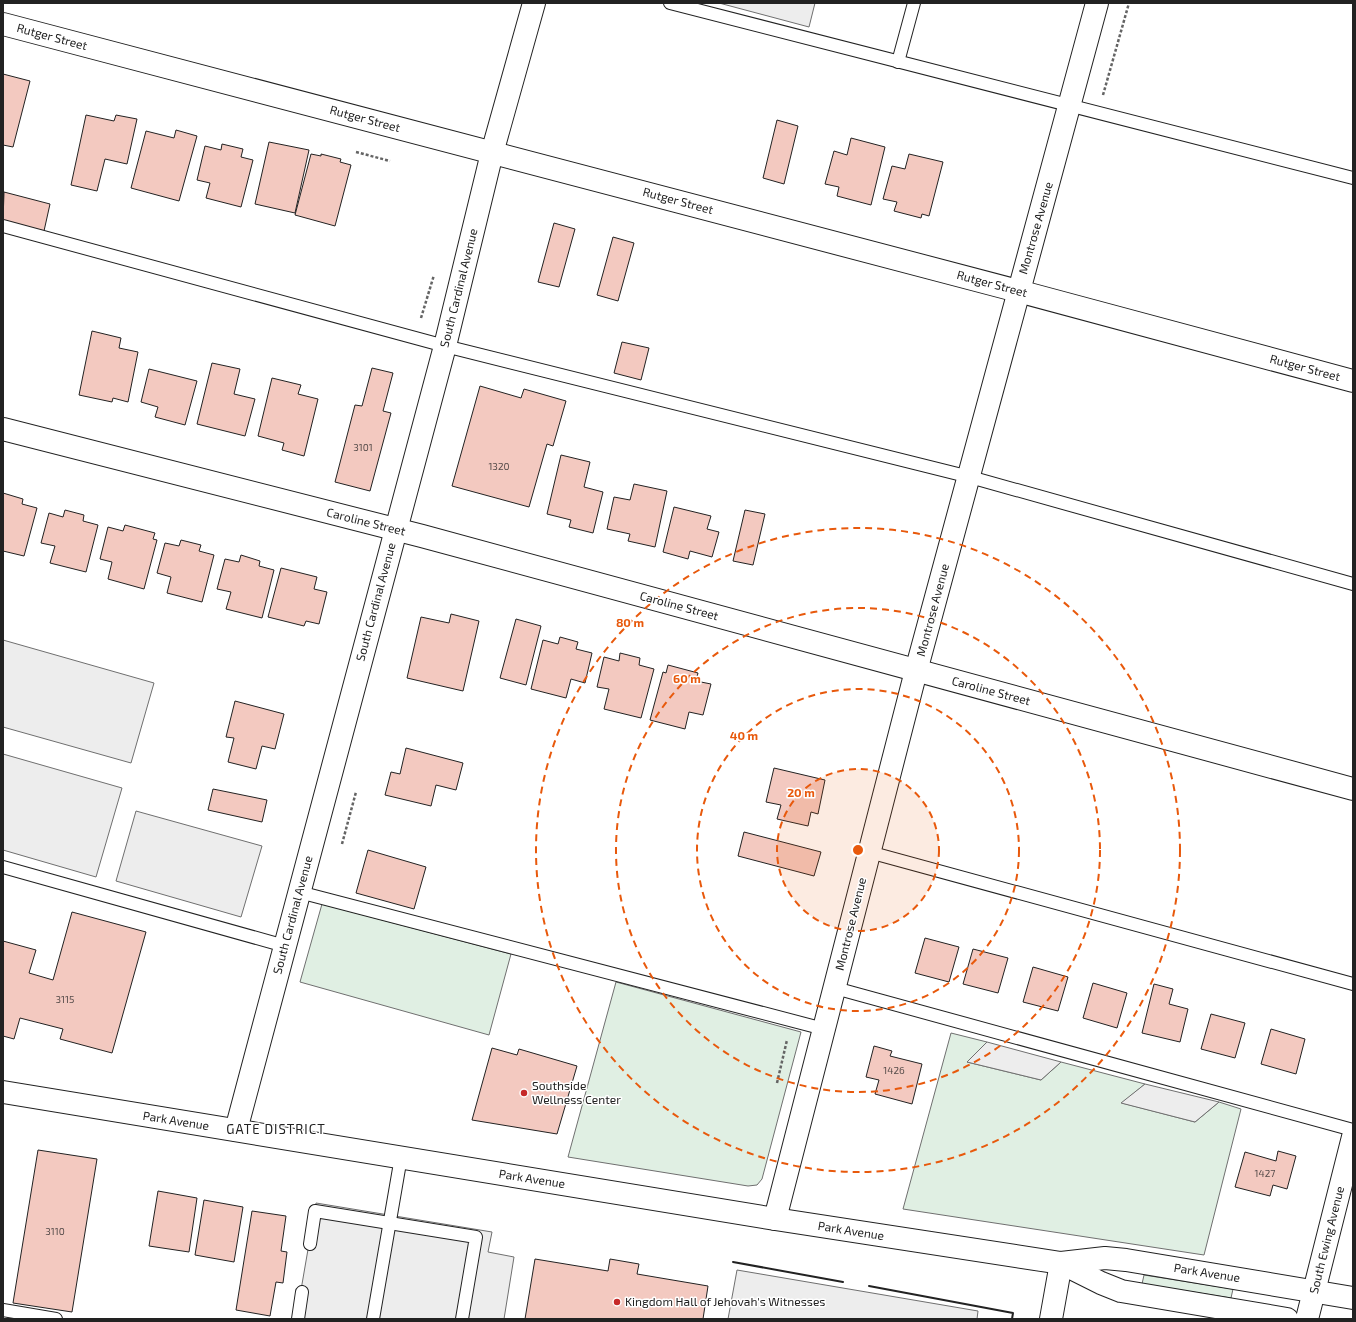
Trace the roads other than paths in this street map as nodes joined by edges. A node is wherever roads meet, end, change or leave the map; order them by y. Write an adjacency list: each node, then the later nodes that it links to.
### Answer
1 (534, 3): 8 (street, South Cardinal Avenue)
2 (670, 3): 6 (lane)
3 (914, 3): 6 (lane)
4 (1097, 3): 7 (street, Montrose Avenue)
5 (3, 24): 8 (street, Rutger Street)
6 (898, 62): 7 (lane)
7 (1069, 106): 9 (lane); 11 (street, Montrose Avenue)
8 (492, 153): 11 (street, Rutger Street); 12 (street, South Cardinal Avenue)
9 (1353, 178)
10 (3, 226): 12 (lane)
11 (1018, 290): 13 (street, Rutger Street); 15 (street, Montrose Avenue)
12 (445, 346): 15 (lane); 16 (street, South Cardinal Avenue)
13 (1353, 381)
14 (3, 429): 16 (street, Caroline Street)
15 (970, 477): 17 (lane); 18 (street, Montrose Avenue)
16 (395, 529): 18 (street, Caroline Street); 22 (street, South Cardinal Avenue)
17 (1353, 584)
18 (916, 671): 19 (street, Caroline Street); 20 (street, Montrose Avenue)
19 (1353, 789)
20 (869, 852): 24 (lane); 25 (street, Montrose Avenue)
21 (3, 867): 23 (lane)
22 (299, 892): 23 (street, South Cardinal Avenue); 26 (lane)
23 (285, 946): 28 (street, South Cardinal Avenue)
24 (1353, 984)
25 (835, 988): 26 (street, Montrose Avenue); 29 (lane)
26 (824, 1029): 32 (street, Montrose Avenue)
27 (3, 1092): 28 (street, Park Avenue)
28 (236, 1130): 31 (street, Park Avenue)
29 (1353, 1130)
30 (1353, 1138): 36 (street, South Ewing Avenue)
31 (401, 1157): 32 (street, Park Avenue); 33 (lane)
32 (775, 1219): 35 (street, Park Avenue)
33 (390, 1223): 34 (lane); 42 (lane); 43 (lane)
34 (310, 1244)
35 (1061, 1263): 36 (street, Park Avenue); 44 (street); 45 (street, Park Avenue)
36 (1313, 1291): 38 (street, Park Avenue); 46 (street, South Ewing Avenue)
37 (302, 1292): 41 (lane)
38 (1353, 1298)
39 (3, 1310): 40 (lane)
40 (56, 1319)
41 (298, 1319)
42 (373, 1319)
43 (462, 1319)
44 (1052, 1319)
45 (1287, 1319)
46 (1307, 1319)

